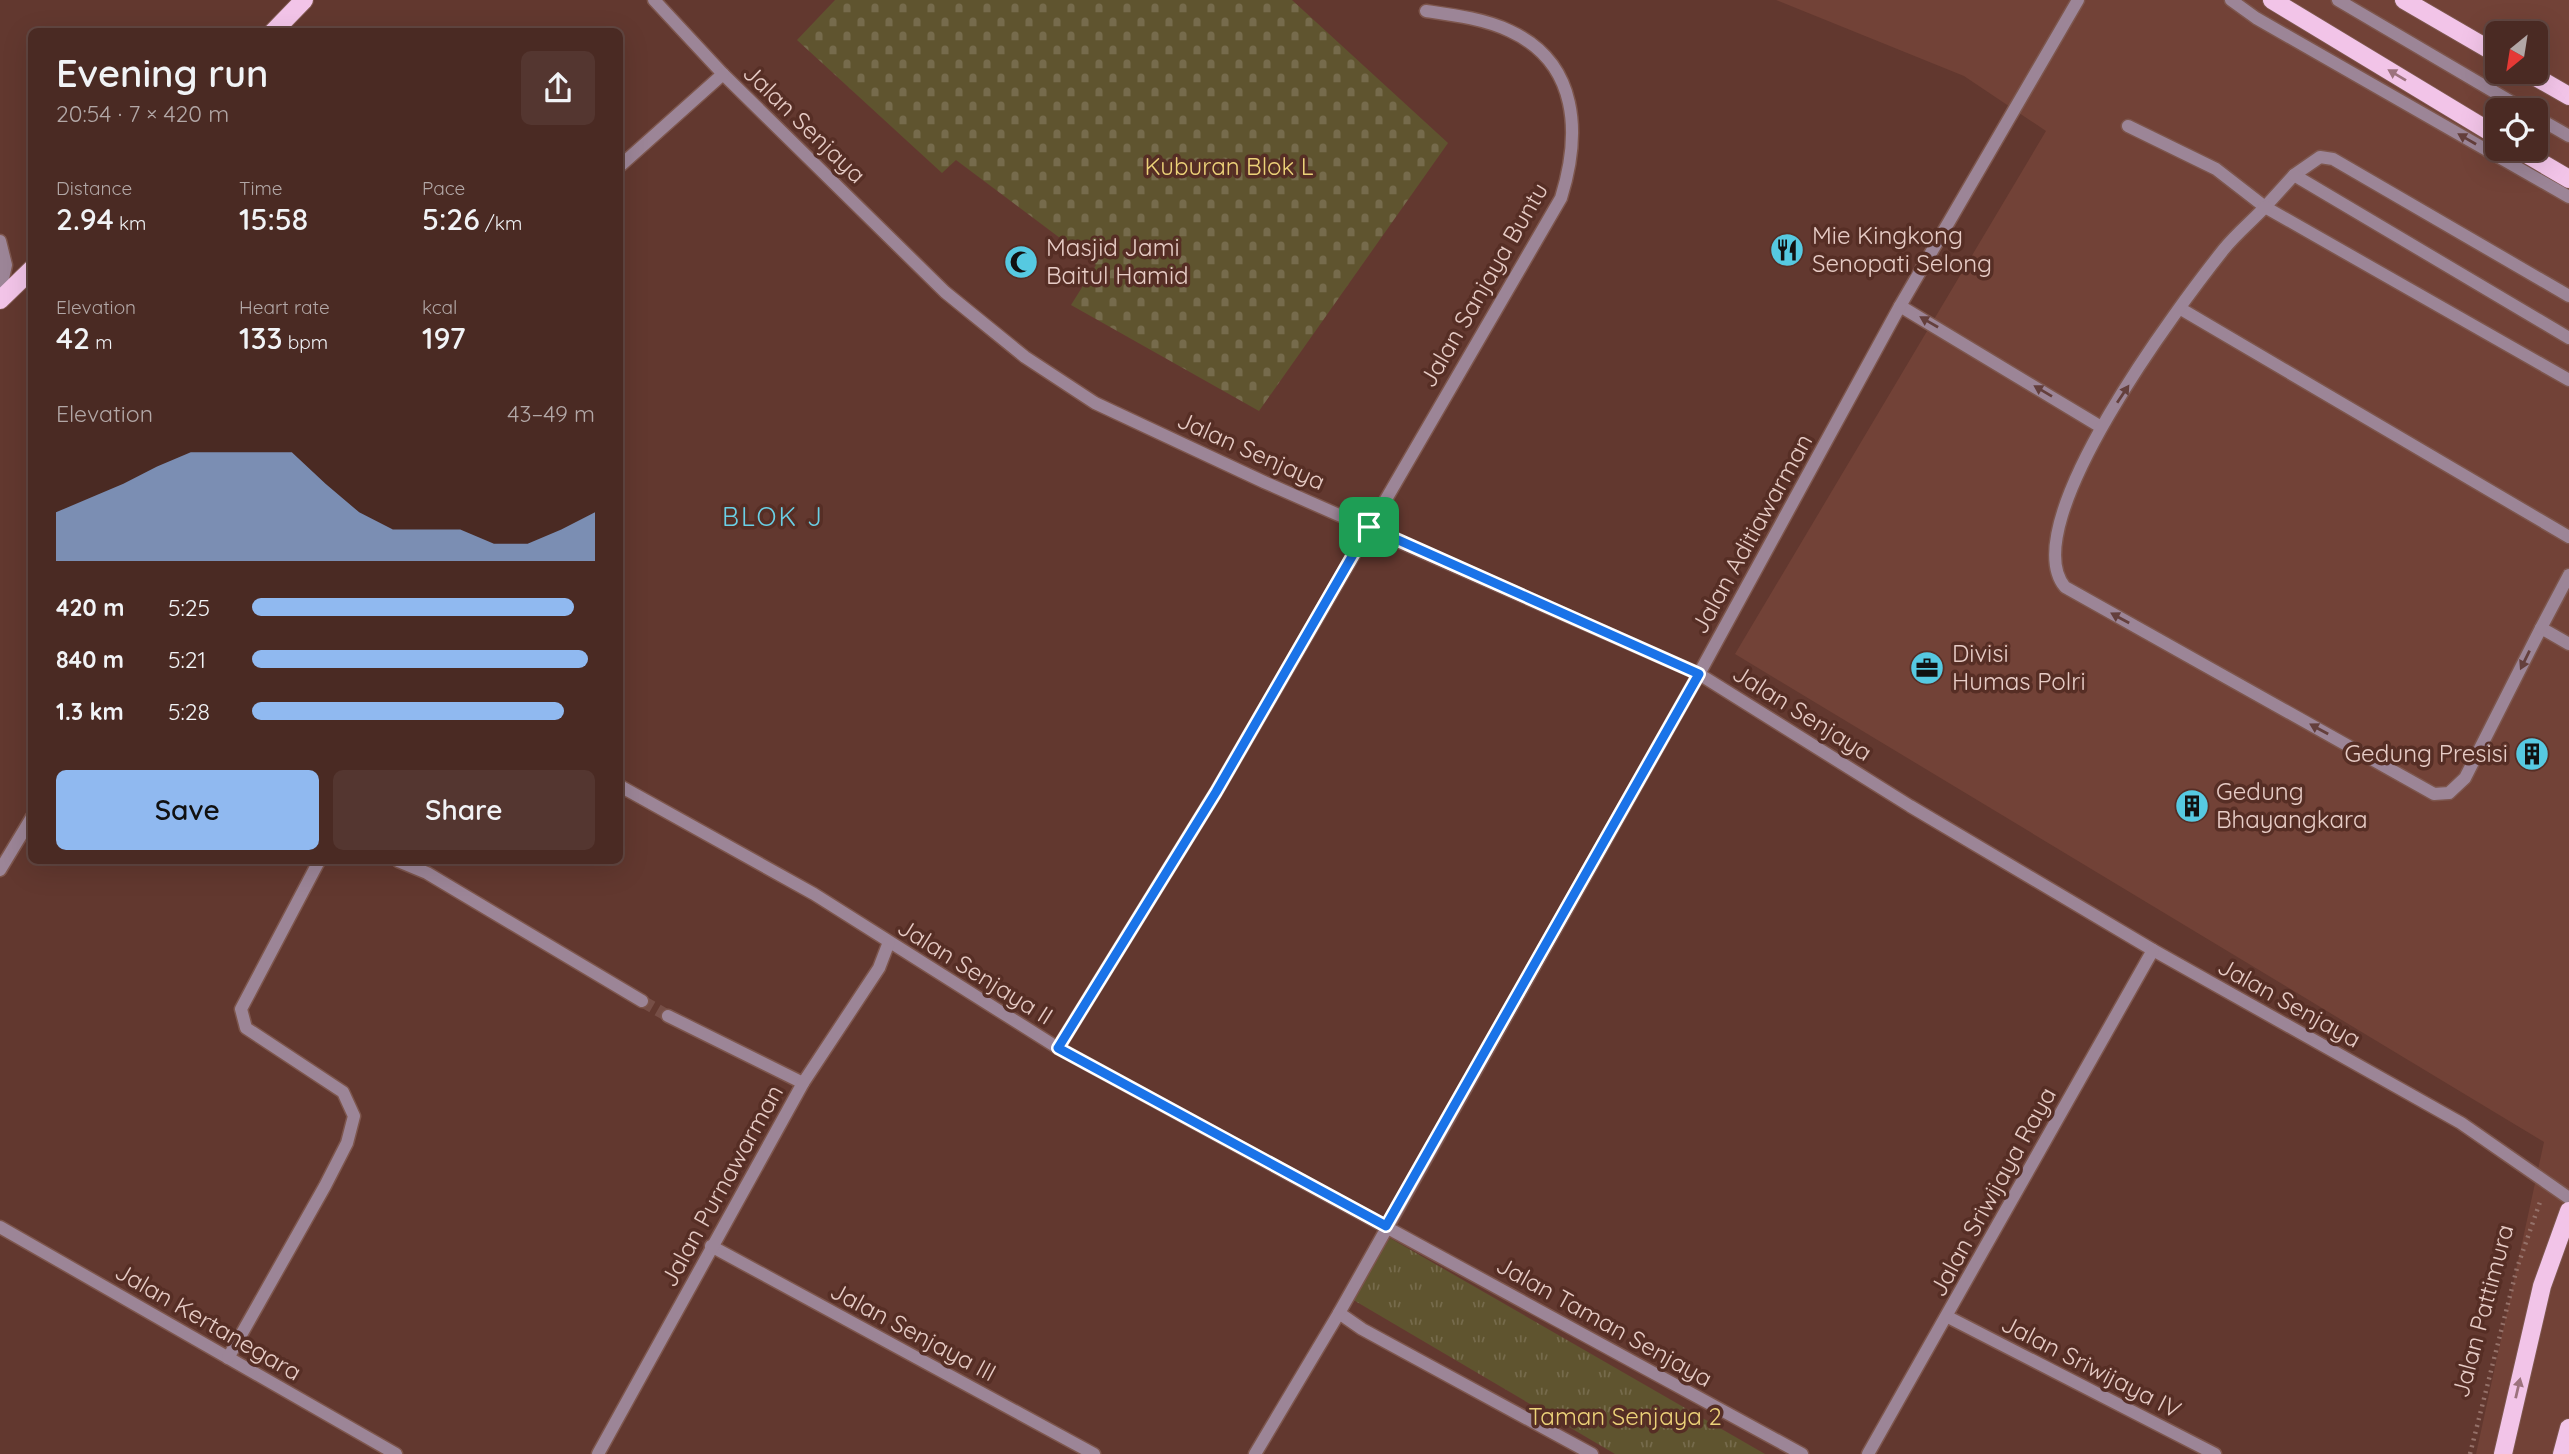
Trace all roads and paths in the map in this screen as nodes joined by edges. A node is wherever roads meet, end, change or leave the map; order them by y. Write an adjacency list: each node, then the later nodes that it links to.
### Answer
1 (304, 0): 9 (main road)
2 (2078, 0): 30 (street, Jalan Aditiawarman)
3 (2231, 0): 23 (street, one-way to 3)
4 (2272, 0): 17 (main road, one-way to 4)
5 (2338, 0): 14 (street)
6 (2404, 0): 10 (main road)
7 (655, 1): 11 (street, Jalan Senjaya)
8 (1426, 11): 35 (street, Jalan Sanjaya Buntu)
9 (277, 28)
10 (2485, 47)
11 (723, 74): 20 (street); 35 (street, Jalan Senjaya)
12 (2548, 84): 13 (main road)
13 (2569, 96)
14 (2505, 98)
15 (2548, 124): 18 (street)
16 (2128, 125): 24 (street)
17 (2485, 129)
18 (2569, 136)
19 (2538, 161): 22 (main road)
20 (623, 163)
21 (2294, 175): 24 (street); 28 (street); 32 (street)
22 (2569, 179)
23 (2569, 197)
24 (2265, 207): 31 (street); 33 (street)
25 (0, 241): 27 (street)
26 (28, 273): 29 (main road)
27 (0, 292)
28 (2569, 296)
29 (0, 300)
30 (1900, 306): 34 (street, one-way to 30); 40 (street, Jalan Aditiawarman)
31 (2181, 309): 34 (street, one-way to 31); 36 (street)
32 (2569, 338)
33 (2569, 380)
34 (2101, 427): 38 (street, one-way to 34)
35 (1369, 527): 40 (street, Jalan Senjaya); 50 (street, Jalan Sanjaya Buntu)
36 (2569, 537)
37 (2569, 575): 38 (street)
38 (2541, 628): 39 (street)
39 (2569, 644)
40 (1699, 674): 47 (street, Jalan Senjaya); 55 (street, Jalan Aditiawarman)
41 (623, 788): 46 (street, Jalan Senjaya II)
42 (28, 824): 45 (street)
43 (317, 864): 60 (street)
44 (405, 864): 48 (street)
45 (0, 870)
46 (889, 942): 50 (street, Jalan Senjaya II); 51 (street, Jalan Purnawarman)
47 (2153, 950): 52 (street, Jalan Senjaya); 59 (street, Jalan Sriwijaya Raya)
48 (642, 1001)
49 (668, 1016): 51 (street)
50 (1058, 1048): 55 (street, Jalan Senjaya II)
51 (803, 1083): 57 (street, Jalan Purnawarman)
52 (2546, 1182): 53 (street, Jalan Senjaya); 70 (path, Jalan Pattimura)
53 (2569, 1198)
54 (2569, 1211): 71 (main road, Jalan Pattimura, one-way to 54)
55 (1386, 1226): 58 (street, Jalan Aditiawarman); 67 (street, Jalan Taman Senjaya)
56 (0, 1227): 60 (street, Jalan Kertanegara)
57 (711, 1246): 63 (street, Jalan Purnawarman); 64 (street, Jalan Senjaya III)
58 (1339, 1313): 65 (street, Jalan Aditiawarman); 66 (street)
59 (1948, 1317): 68 (street, Jalan Sriwijaya Raya); 69 (street, Jalan Sriwijaya IV)
60 (228, 1358): 62 (street, Jalan Kertanegara)
61 (2569, 1430): 72 (main road)
62 (396, 1454)
63 (598, 1454)
64 (1094, 1454)
65 (1255, 1454)
66 (1592, 1454)
67 (1802, 1454)
68 (1868, 1454)
69 (2215, 1454)
70 (2470, 1454)
71 (2503, 1454)
72 (2562, 1454)

